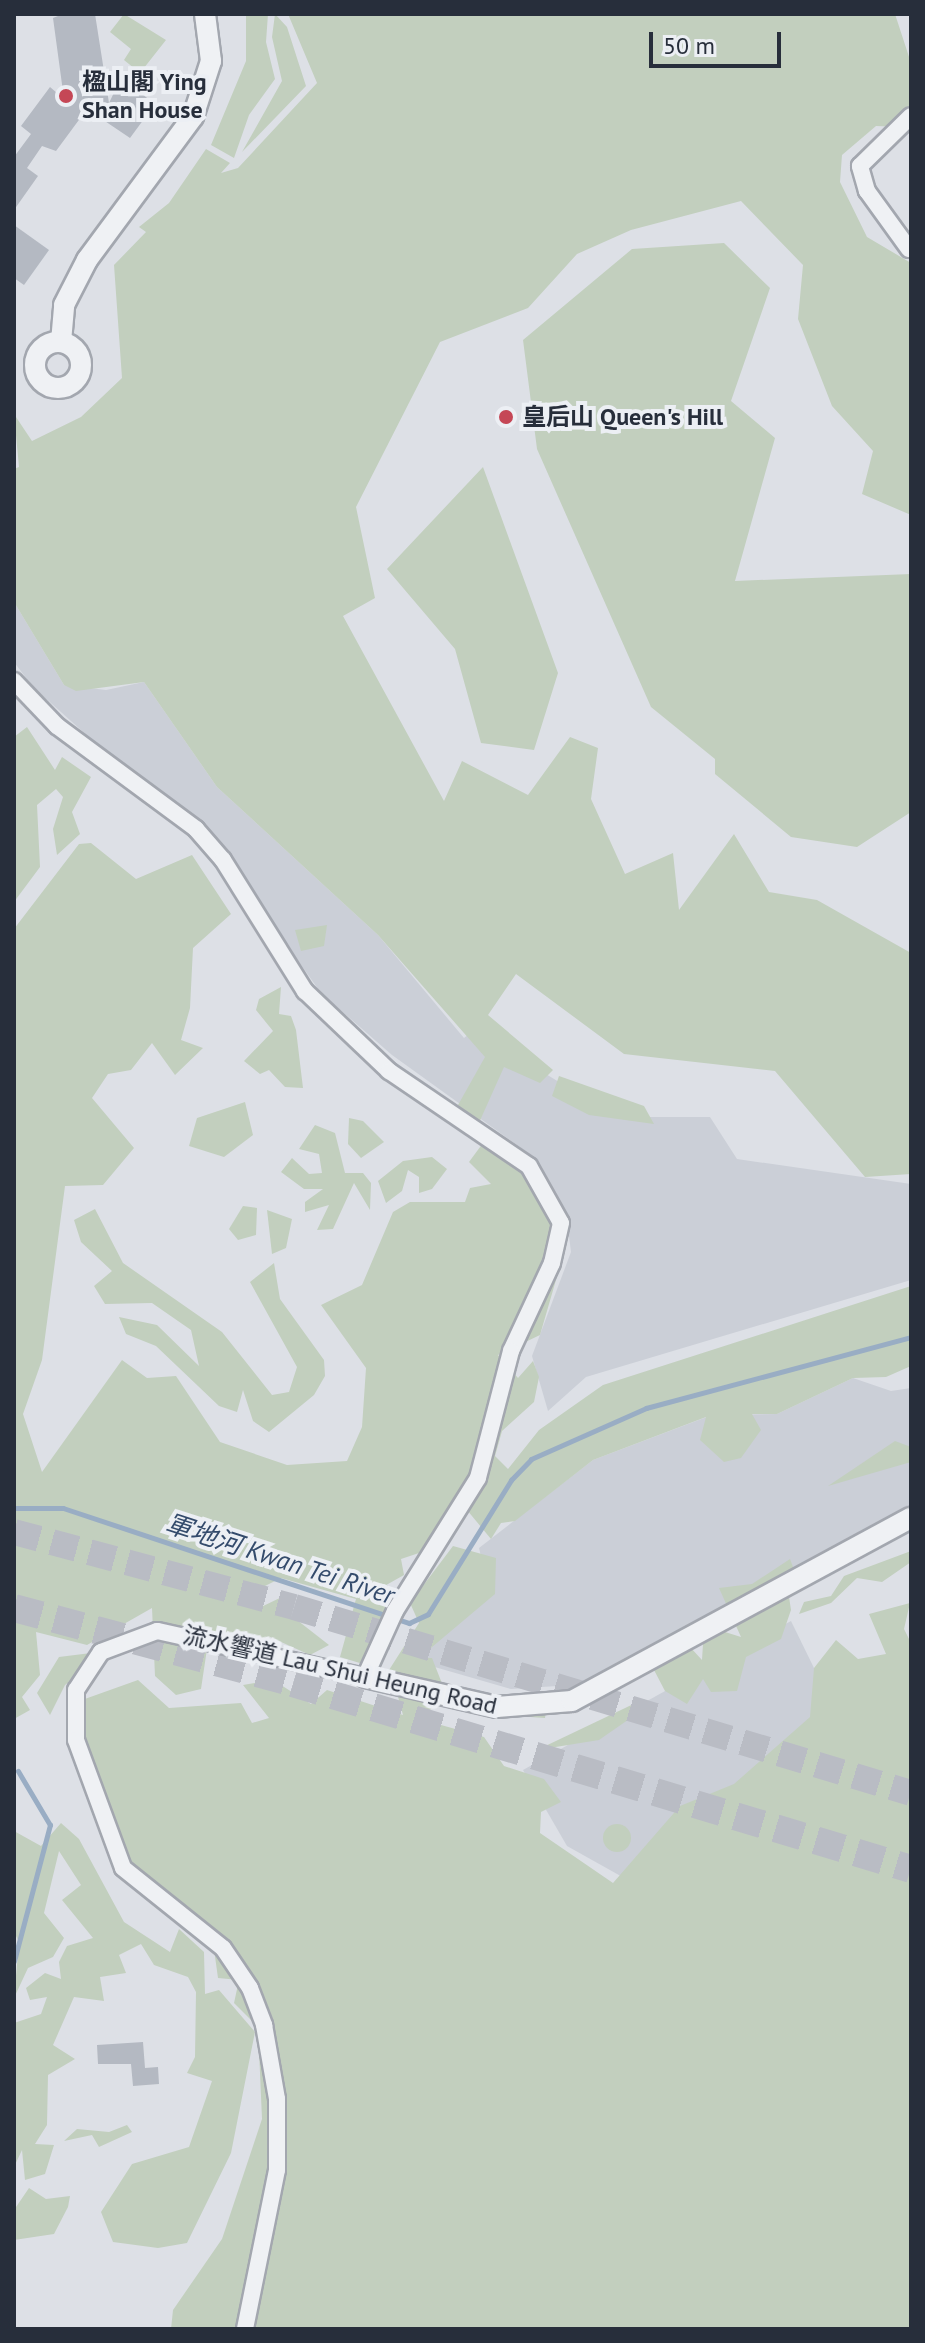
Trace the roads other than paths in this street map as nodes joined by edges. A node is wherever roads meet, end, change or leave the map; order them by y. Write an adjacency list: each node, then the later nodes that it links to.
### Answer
1 (205, 14): 4 (street)
2 (911, 116): 3 (street)
3 (909, 249)
4 (61, 342)
5 (14, 681): 7 (street)
6 (911, 1518): 7 (street, 流水響道 Lau Shui Heung Road)
7 (365, 1677): 8 (street, 流水響道 Lau Shui Heung Road)
8 (245, 2329)

